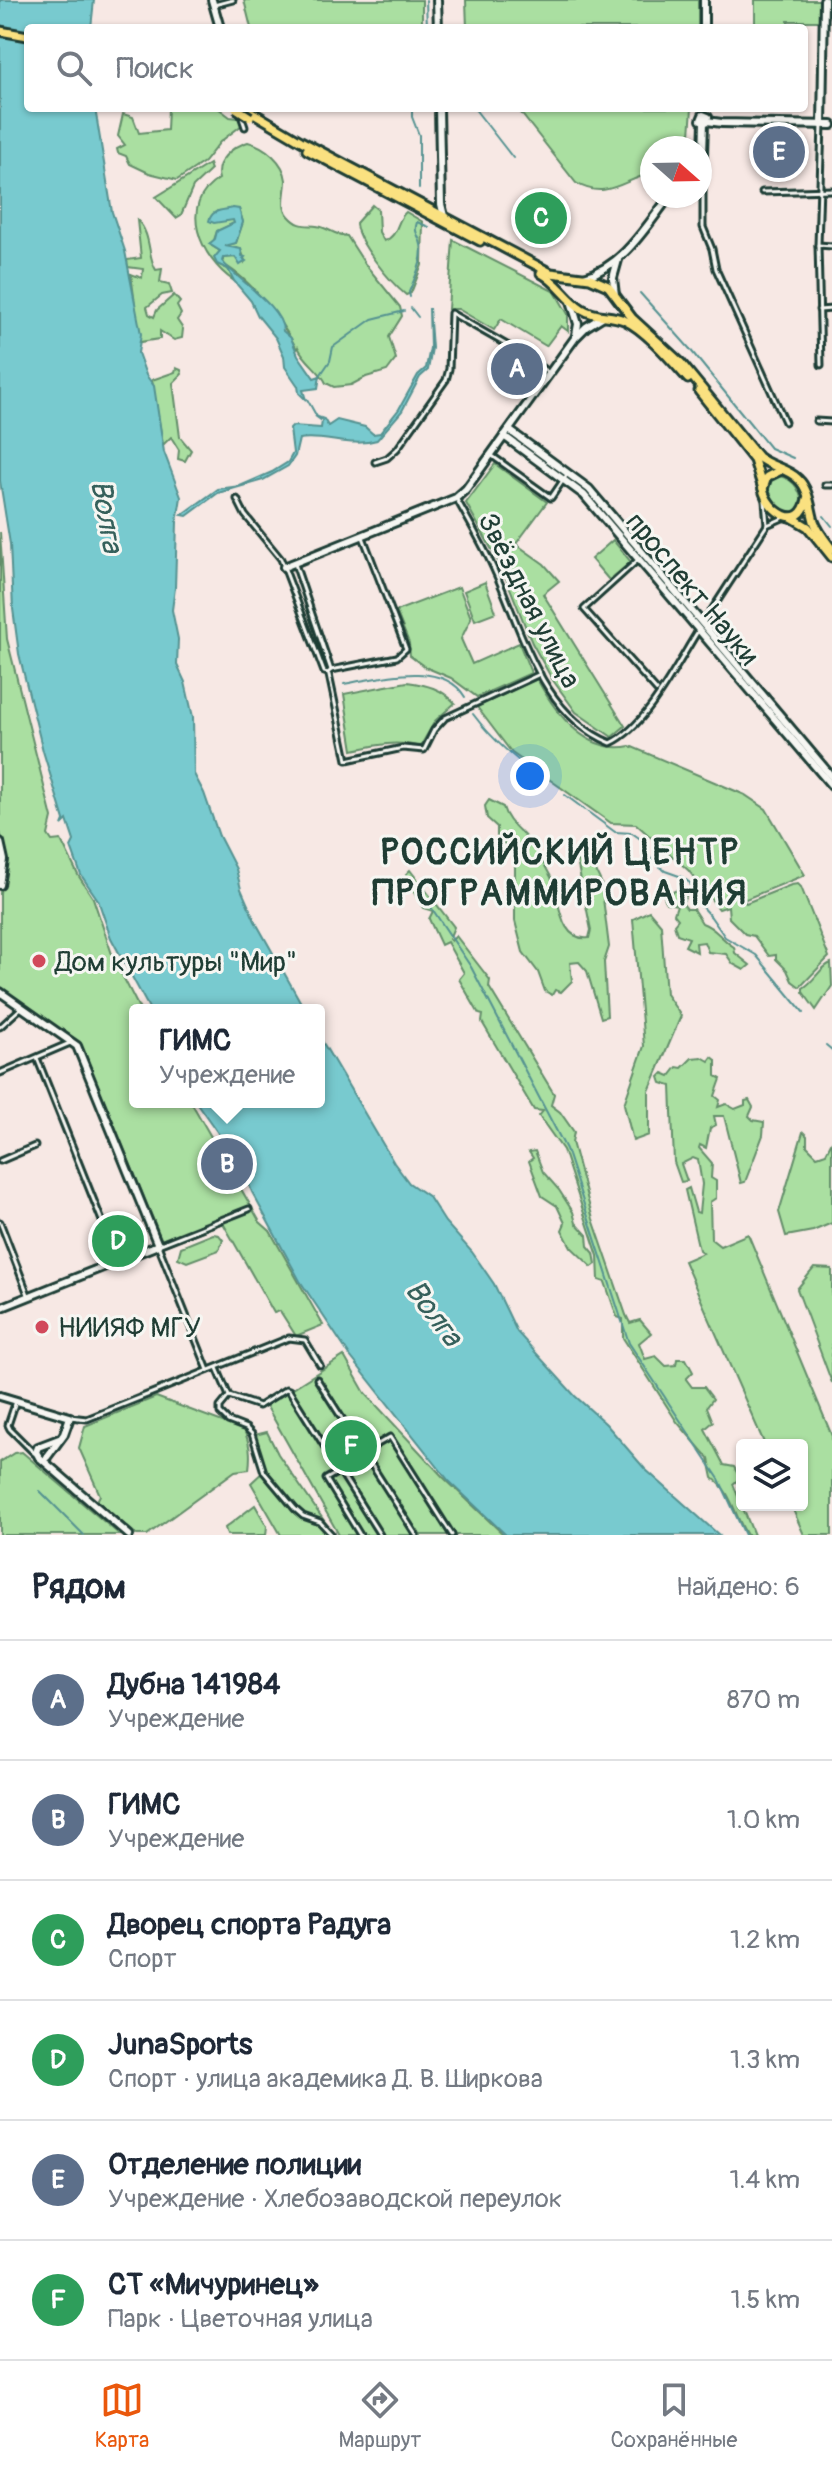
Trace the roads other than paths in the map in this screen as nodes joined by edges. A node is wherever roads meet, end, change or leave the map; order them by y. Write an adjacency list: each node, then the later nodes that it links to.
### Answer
1 (233, 0): 5 (street)
2 (437, 0): 7 (street)
3 (704, 0): 8 (street)
4 (824, 0): 9 (street)
5 (213, 3): 6 (street)
6 (219, 24)
7 (438, 24)
8 (704, 24)
9 (828, 26): 12 (street)
10 (0, 28): 11 (main road)
11 (24, 33)
12 (823, 74): 13 (street); 19 (street)
13 (832, 75)
14 (241, 112): 21 (street)
15 (247, 112): 17 (main road, bridge)
16 (439, 112): 28 (street)
17 (252, 115): 28 (main road); 34 (main road)
18 (705, 116): 19 (street); 22 (street)
19 (822, 125): 20 (street); 23 (street)
20 (832, 125)
21 (245, 127)
22 (703, 136)
23 (820, 190): 24 (street); 25 (street); 29 (street)
24 (832, 190)
25 (762, 192)
26 (660, 208): 31 (street)
27 (702, 208): 42 (street)
28 (438, 209): 32 (main road)
29 (818, 245): 30 (street); 36 (street)
30 (832, 246)
31 (618, 260): 32 (street); 33 (street)
32 (581, 277): 33 (main road); 34 (main road)
33 (616, 296): 37 (main road); 47 (main road)
34 (570, 299): 37 (main road); 38 (street)
35 (832, 309): 36 (street)
36 (819, 310): 39 (street)
37 (604, 317): 38 (street); 51 (main road)
38 (575, 338): 40 (street)
39 (821, 365)
40 (549, 373): 44 (street); 46 (street)
41 (816, 421): 43 (street)
42 (785, 422)
43 (832, 422)
44 (506, 433): 45 (street); 48 (street, проспект Науки)
45 (490, 455): 48 (street); 53 (street)
46 (375, 462)
47 (784, 471): 51 (main road); 52 (main road)
48 (566, 476): 60 (street, проспект Науки); 65 (street, проспект Науки)
49 (825, 485): 50 (street)
50 (832, 485)
51 (764, 492): 55 (main road); 56 (street)
52 (807, 497): 55 (main road); 58 (main road)
53 (456, 498): 57 (street); 67 (street, Звёздная улица)
54 (237, 499): 62 (street)
55 (789, 517): 56 (street); 59 (main road)
56 (767, 525): 65 (street)
57 (363, 536): 61 (street); 66 (street)
58 (832, 549)
59 (832, 557)
60 (639, 559): 65 (street, проспект Науки); 68 (street)
61 (295, 563): 62 (street); 63 (street)
62 (284, 567): 64 (street)
63 (304, 587): 64 (street); 66 (street)
64 (293, 591): 66 (street)
65 (701, 626): 68 (street); 69 (street, проспект Науки); 70 (street, проспект Науки)
66 (328, 672): 67 (street)
67 (540, 674): 68 (street, Звёздная улица)
68 (658, 693)
69 (832, 777)
70 (832, 786)
71 (0, 842): 72 (street)
72 (0, 885)
73 (0, 992): 74 (street)
74 (21, 1008): 75 (street); 76 (street)
75 (0, 1027)
76 (73, 1041): 77 (street); 83 (street)
77 (37, 1058): 78 (street); 84 (street)
78 (0, 1073)
79 (35, 1146): 80 (street)
80 (0, 1161)
81 (249, 1209): 83 (street)
82 (0, 1222): 85 (street)
83 (158, 1245): 84 (street); 89 (street)
84 (118, 1261): 85 (street)
85 (29, 1297): 86 (street)
86 (0, 1308)
87 (320, 1365): 88 (street)
88 (216, 1367): 89 (street); 92 (street)
89 (208, 1370): 94 (street)
90 (317, 1379): 96 (street)
91 (0, 1396): 93 (street)
92 (229, 1396): 98 (street); 100 (street)
93 (16, 1401): 94 (street); 95 (street)
94 (70, 1417): 97 (street)
95 (27, 1445): 97 (street); 97 (street)
96 (363, 1451): 98 (street); 103 (street); 104 (street)
97 (42, 1453): 99 (street)
98 (339, 1469): 101 (street); 102 (street)
99 (129, 1535)
100 (332, 1535)
101 (360, 1535)
102 (380, 1535)
103 (416, 1535)
104 (452, 1535)

